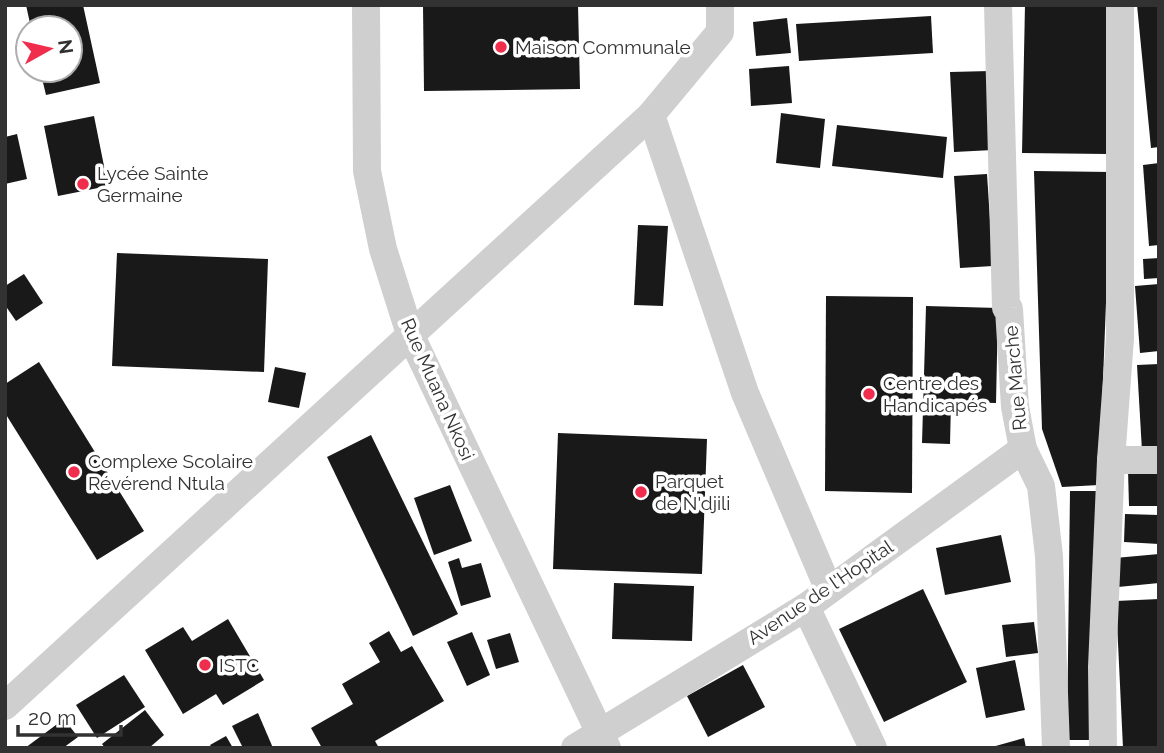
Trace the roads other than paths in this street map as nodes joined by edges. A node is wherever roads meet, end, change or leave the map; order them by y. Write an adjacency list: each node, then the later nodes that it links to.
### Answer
1 (366, 5): 6 (street, Rue Muana Nkosi)
2 (720, 5): 5 (street)
3 (998, 5): 7 (street, Rue Marche)
4 (1120, 5): 8 (street)
5 (651, 115): 6 (street); 10 (street)
6 (410, 334): 12 (street); 13 (street, Rue Muana Nkosi)
7 (1023, 449): 10 (street, Avenue de l'Hopital); 16 (street, Rue Marche)
8 (1111, 460): 9 (street); 17 (street)
9 (1159, 460)
10 (829, 590): 11 (street, Avenue de l'Hopital)
11 (806, 607): 13 (street, Avenue de l'Hopital); 15 (street)
12 (5, 706)
13 (604, 739): 14 (street, Avenue de l'Hopital)
14 (575, 748)
15 (873, 748)
16 (1056, 748)
17 (1102, 748)

